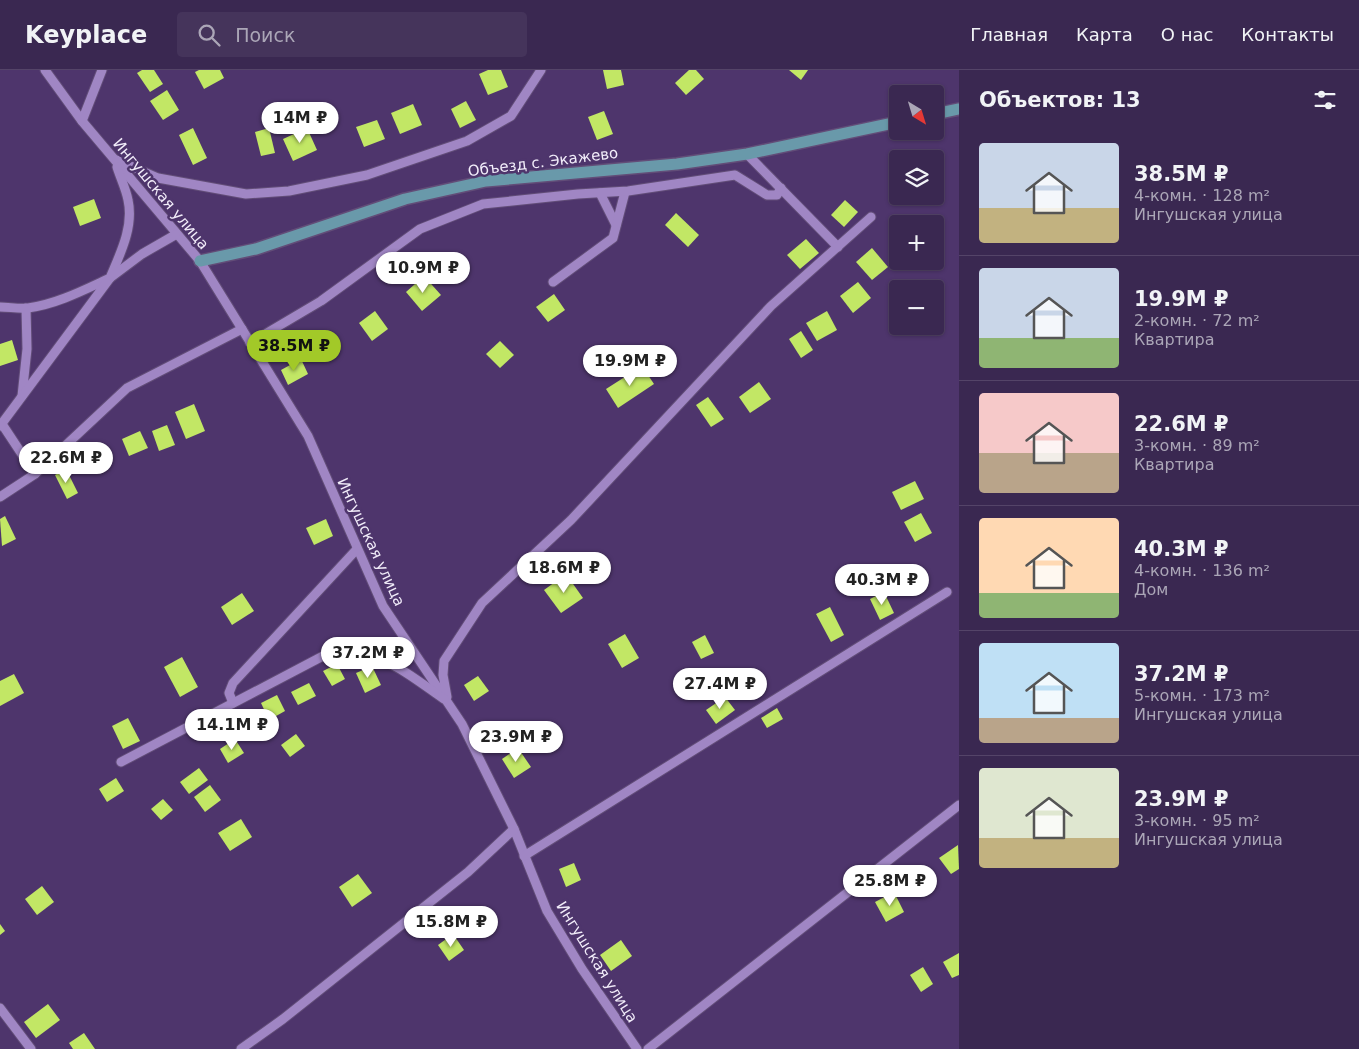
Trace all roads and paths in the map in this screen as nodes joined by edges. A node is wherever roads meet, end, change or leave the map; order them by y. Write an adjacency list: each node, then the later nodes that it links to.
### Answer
1 (45, 70): 6 (street, Ингушская улица)
2 (102, 70): 6 (street)
3 (541, 70): 9 (street)
4 (959, 108): 5 (main road)
5 (944, 112)
6 (82, 121): 9 (street, Ингушская улица)
7 (889, 124): 8 (main road, Объезд с. Экажево)
8 (747, 154): 10 (street); 17 (main road, Объезд с. Экажево)
9 (114, 159): 15 (street, Ингушская улица); 18 (street)
10 (781, 188): 11 (street); 16 (street)
11 (625, 192): 12 (street); 14 (street)
12 (600, 193): 14 (street); 23 (street)
13 (871, 217): 16 (street)
14 (616, 225): 19 (street)
15 (175, 235): 17 (street, Ингушская улица); 18 (street)
16 (838, 246): 30 (street)
17 (200, 261): 22 (street, Ингушская улица)
18 (110, 278): 21 (street); 24 (street)
19 (553, 282)
20 (0, 308): 21 (street)
21 (26, 308): 24 (street)
22 (242, 329): 23 (street, Ингушская улица); 26 (street)
23 (250, 343): 28 (street, Ингушская улица)
24 (22, 397): 25 (street)
25 (1, 425): 26 (street)
26 (35, 474): 27 (street)
27 (0, 497)
28 (357, 549): 30 (street, Ингушская улица); 31 (street)
29 (947, 592): 35 (street)
30 (448, 702): 31 (street); 34 (street, Ингушская улица)
31 (233, 703): 32 (street)
32 (121, 762)
33 (959, 805): 40 (street)
34 (514, 829): 35 (street, Ингушская улица); 38 (street)
35 (524, 856): 39 (street, Ингушская улица)
36 (0, 1008): 37 (street)
37 (31, 1049)
38 (241, 1049)
39 (637, 1049)
40 (648, 1049)

